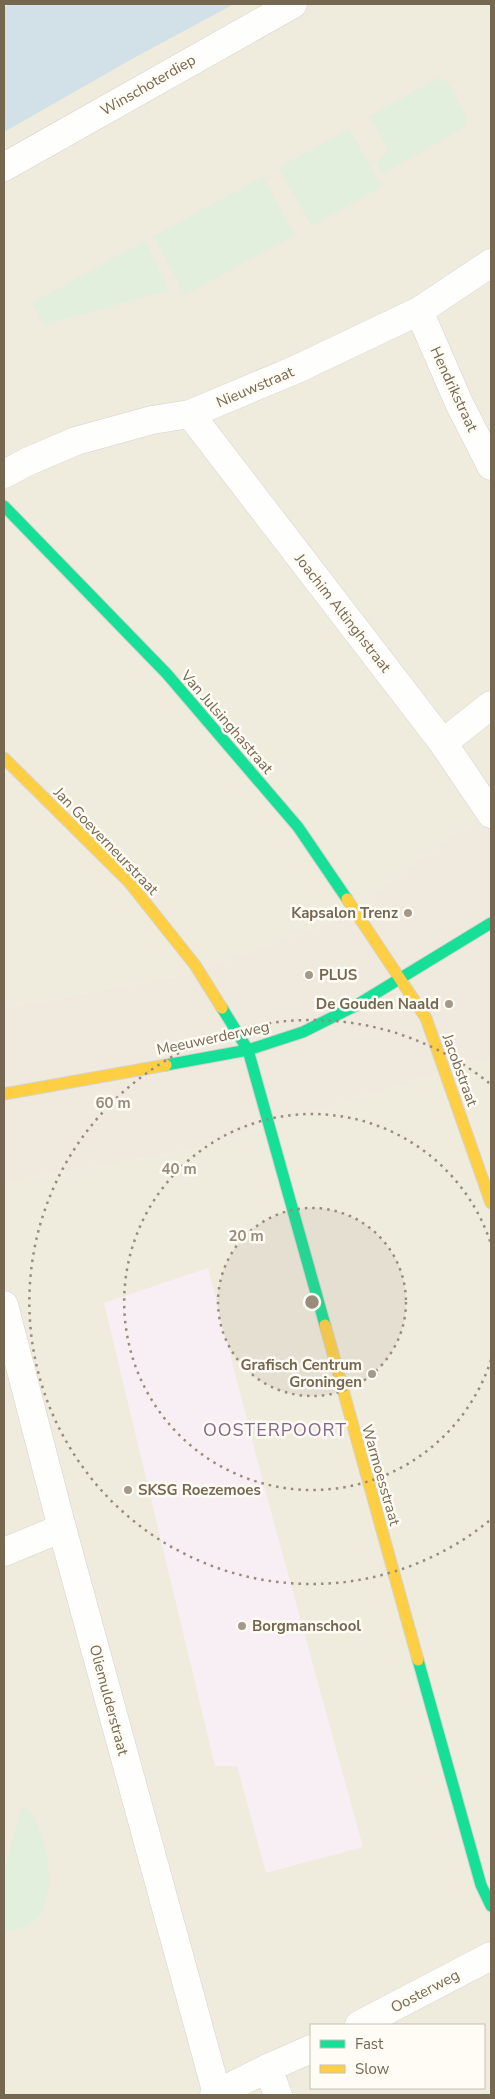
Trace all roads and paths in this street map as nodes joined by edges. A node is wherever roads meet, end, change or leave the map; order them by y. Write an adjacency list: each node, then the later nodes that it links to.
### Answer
1 (293, 4): 2 (street, Winschoterdiep)
2 (4, 167)
3 (491, 263): 4 (street, Nieuwstraat)
4 (419, 311): 5 (street, Nieuwstraat); 6 (street, Hendrikstraat)
5 (190, 414): 7 (street, Nieuwstraat); 10 (street, Joachim Altinghstraat)
6 (491, 466)
7 (4, 474)
8 (4, 506): 14 (street, Van Julsinghastraat)
9 (491, 705): 10 (street)
10 (443, 743): 12 (street, Joachim Altinghstraat)
11 (4, 758): 15 (street, Jan Goeverneurstraat)
12 (491, 814)
13 (491, 923): 14 (street, Meeuwerderweg)
14 (401, 979): 15 (street, Meeuwerderweg); 17 (street, Jacobstraat)
15 (248, 1050): 16 (street, Meeuwerderweg); 21 (street, Warmoesstraat)
16 (4, 1094)
17 (491, 1203)
18 (4, 1305): 19 (street, Oliemulderstraat)
19 (62, 1528): 20 (street); 26 (street, Oliemulderstraat)
20 (4, 1552)
21 (491, 1906)
22 (491, 1956): 23 (street, Oosterweg)
23 (361, 2024)
24 (310, 2049): 25 (street)
25 (268, 2068): 26 (street); 27 (street)
26 (216, 2094)
27 (278, 2095)

